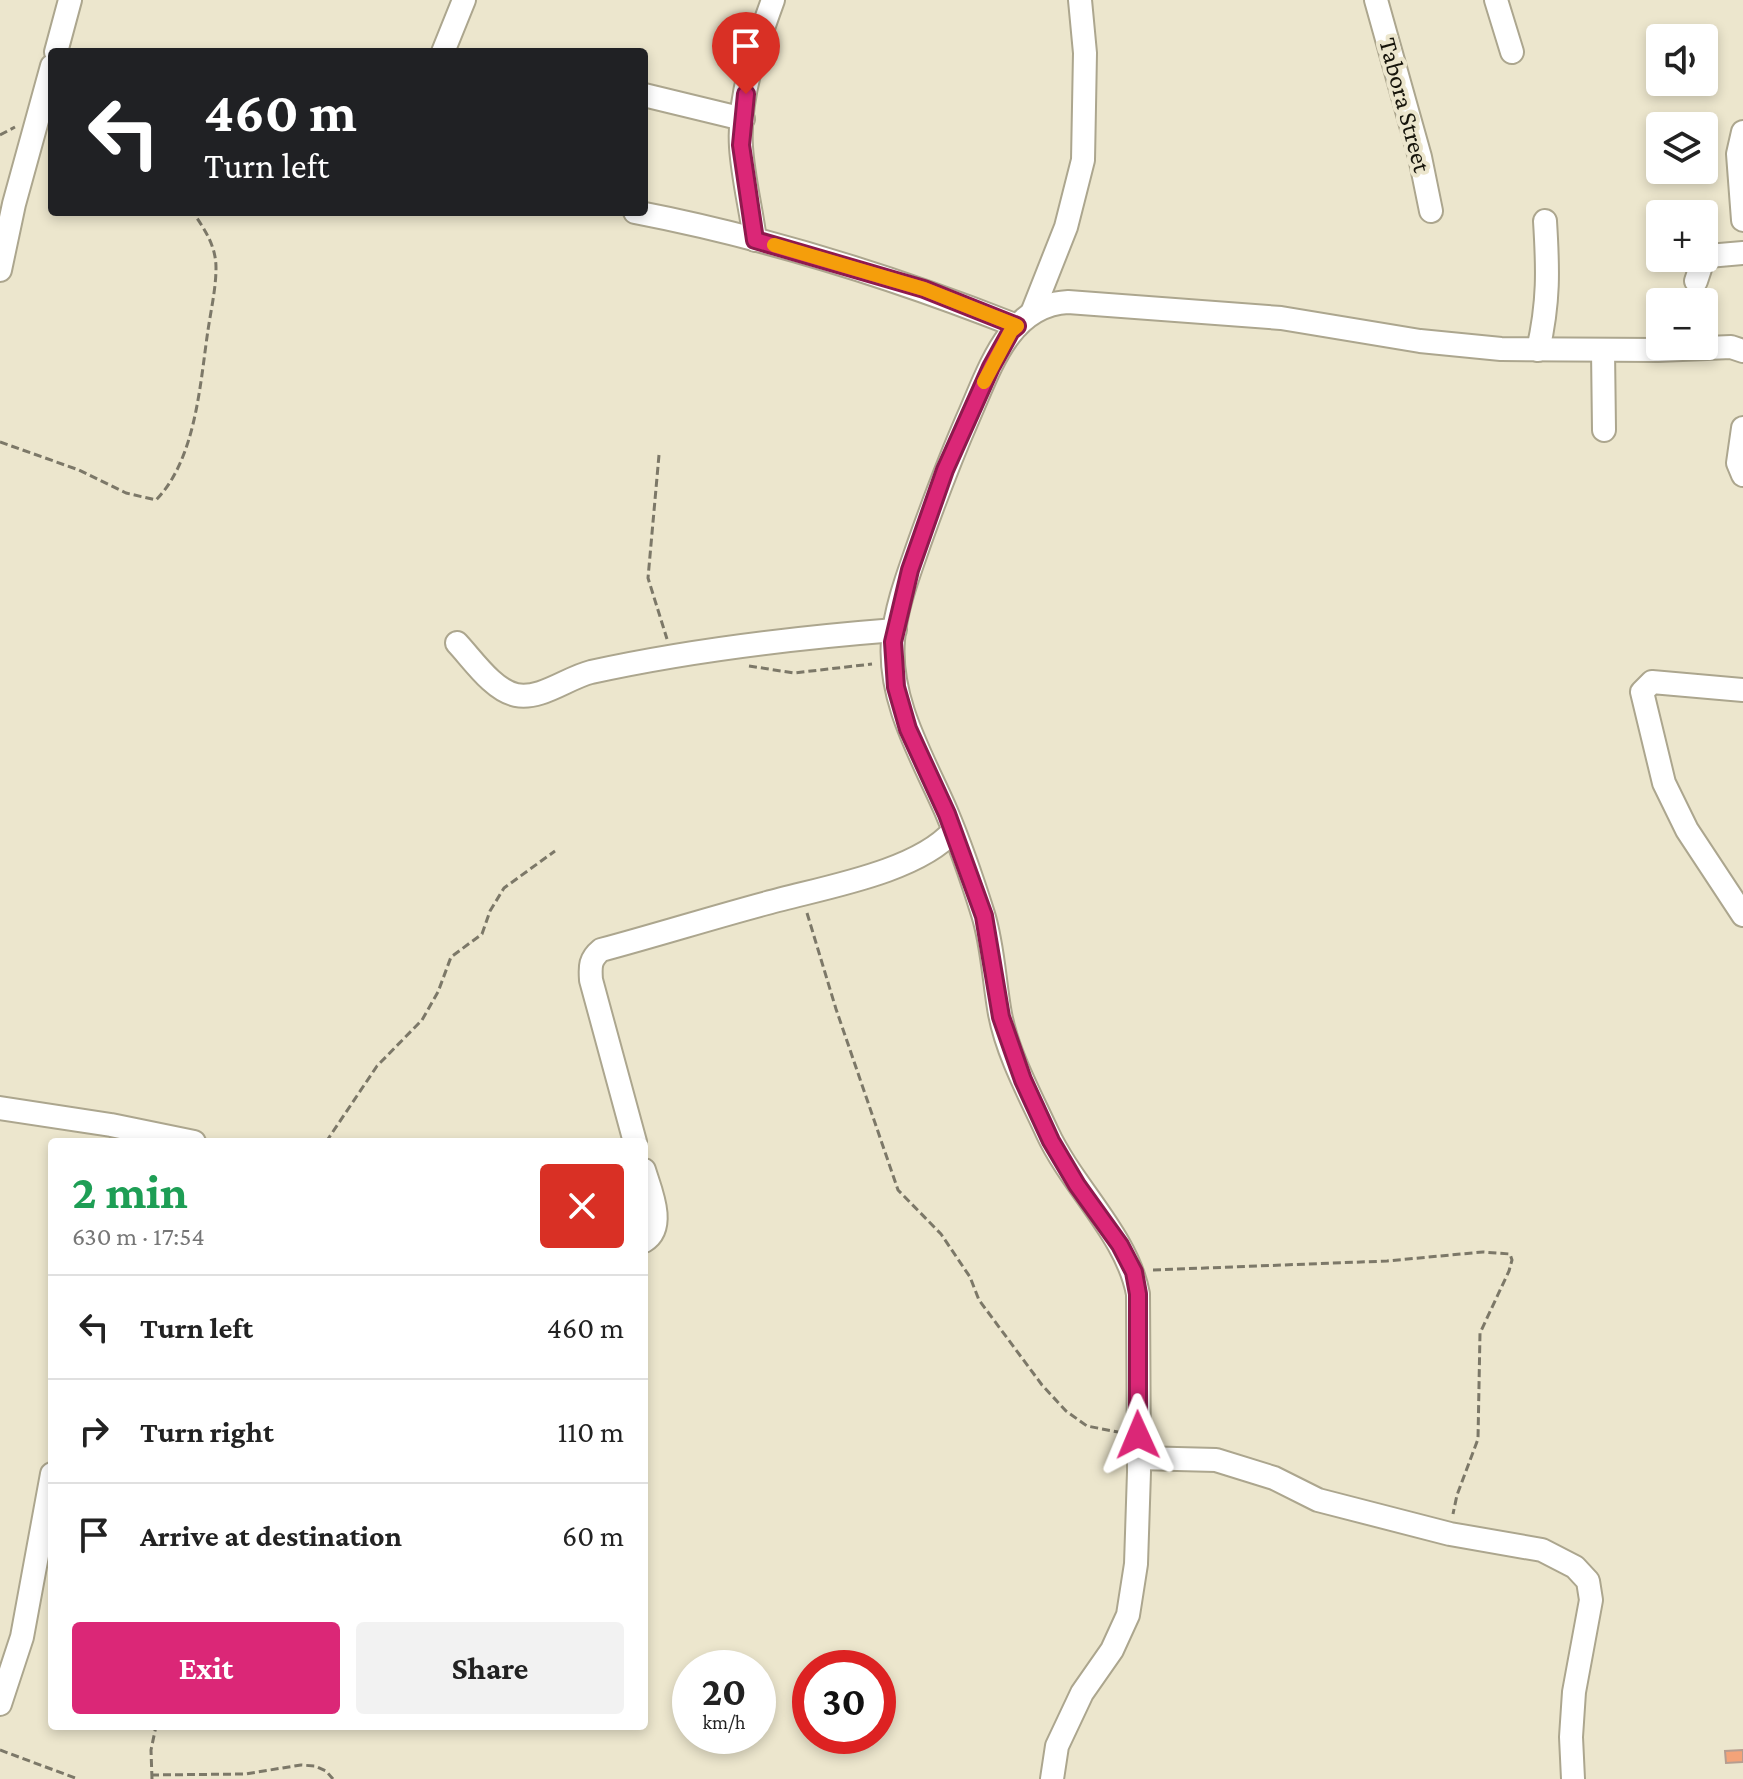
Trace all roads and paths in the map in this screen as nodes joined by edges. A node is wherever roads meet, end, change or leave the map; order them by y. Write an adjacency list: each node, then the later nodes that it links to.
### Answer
1 (70, 0): 7 (street)
2 (464, 0): 8 (street)
3 (773, 0): 12 (street)
4 (1080, 0): 23 (street)
5 (1376, 0): 14 (street, Tabora Street)
6 (1496, 0): 9 (street)
7 (57, 48)
8 (445, 48)
9 (1512, 52)
10 (648, 96): 12 (street)
11 (46, 115): 21 (street)
12 (743, 119): 19 (street)
13 (1743, 132): 17 (street)
14 (1431, 211)
15 (648, 214): 19 (street)
16 (196, 216): 29 (path)
17 (1743, 220)
18 (1545, 221): 24 (street)
19 (755, 240): 23 (street)
20 (1743, 253): 22 (street)
21 (0, 270)
22 (1696, 281)
23 (1024, 319): 24 (street); 32 (street)
24 (1538, 350): 25 (street)
25 (1603, 350): 26 (street); 28 (street)
26 (1743, 351)
27 (1743, 428): 31 (street)
28 (1604, 430)
29 (0, 442)
30 (659, 455): 34 (path)
31 (1743, 475)
32 (895, 630): 34 (street); 35 (street)
33 (457, 643): 34 (street)
34 (679, 655)
35 (894, 662): 36 (path); 38 (street)
36 (748, 666)
37 (1743, 690): 43 (street)
38 (953, 831): 40 (street); 41 (street)
39 (555, 851): 47 (path)
40 (929, 852): 41 (street); 42 (street)
41 (968, 872): 51 (street)
42 (801, 894): 48 (street); 52 (path)
43 (1743, 914)
44 (0, 1108): 45 (street)
45 (108, 1133): 46 (street)
46 (156, 1138)
47 (329, 1138)
48 (634, 1138)
49 (648, 1186): 50 (street)
50 (648, 1239)
51 (1134, 1272): 52 (street); 55 (path)
52 (1138, 1435): 53 (street)
53 (1138, 1458): 55 (street); 62 (street)
54 (48, 1496): 56 (street)
55 (1450, 1534): 63 (street)
56 (0, 1704)
57 (155, 1730): 59 (path)
58 (0, 1750): 60 (path)
59 (151, 1777): 61 (path)
60 (78, 1779)
61 (333, 1779)
62 (1052, 1779)
63 (1573, 1779)

